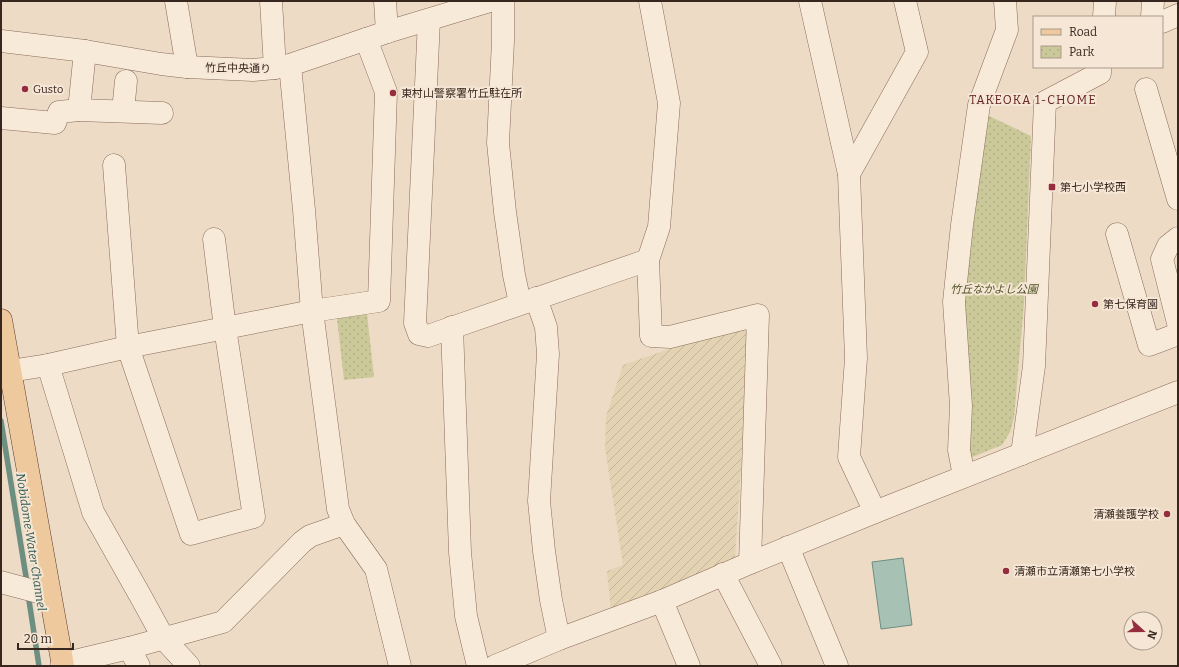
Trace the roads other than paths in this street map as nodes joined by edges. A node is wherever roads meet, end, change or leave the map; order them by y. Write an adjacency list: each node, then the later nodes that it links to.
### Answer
1 (176, 1): 21 (street)
2 (271, 1): 22 (street)
3 (385, 1): 17 (street)
4 (490, 1): 15 (street, 竹丘中央通り)
5 (503, 1): 37 (street)
6 (650, 1): 36 (street)
7 (810, 1): 31 (street)
8 (906, 1): 31 (street)
9 (1005, 1): 49 (street)
10 (1105, 1): 13 (street)
11 (1153, 1): 14 (street)
12 (1178, 15): 16 (street)
13 (1104, 16)
14 (1152, 16)
15 (429, 20): 17 (street, 竹丘中央通り); 42 (street)
16 (1163, 22)
17 (387, 32): 18 (street, 竹丘中央通り)
18 (366, 39): 22 (street, 竹丘中央通り); 38 (street)
19 (1, 41): 20 (street, 竹丘中央通り)
20 (85, 52): 21 (street, 竹丘中央通り); 26 (street)
21 (187, 67): 22 (street, 竹丘中央通り)
22 (283, 67): 38 (street)
23 (1100, 68): 48 (street)
24 (126, 81): 27 (street)
25 (1146, 89): 32 (street)
26 (79, 110): 27 (street); 29 (street)
27 (123, 112): 28 (street)
28 (162, 113)
29 (1, 118)
30 (114, 165): 44 (street)
31 (849, 174): 50 (street)
32 (1178, 199)
33 (1117, 234): 43 (street)
34 (1178, 238): 40 (street)
35 (214, 239): 41 (street)
36 (648, 260): 37 (street); 53 (street)
37 (528, 301): 42 (street); 58 (street)
38 (312, 311): 41 (street); 51 (street)
39 (1, 320): 46 (main road)
40 (1178, 323)
41 (225, 328): 44 (street); 44 (street)
42 (452, 328): 64 (street)
43 (1178, 334)
44 (128, 347): 45 (street)
45 (48, 366): 46 (street); 57 (street)
46 (6, 370): 55 (main road)
47 (1178, 392): 48 (street)
48 (1022, 454): 49 (street)
49 (964, 476): 50 (street)
50 (875, 512): 52 (street)
51 (344, 524): 57 (street); 63 (street)
52 (788, 547): 53 (street); 68 (street)
53 (750, 563): 54 (street)
54 (723, 574): 56 (street); 67 (street)
55 (25, 589): 61 (main road)
56 (662, 601): 58 (street); 66 (street)
57 (164, 639): 59 (street); 62 (street)
58 (559, 639): 60 (street)
59 (134, 657): 61 (street)
60 (520, 661): 65 (street)
61 (62, 665)
62 (190, 666)
63 (400, 666)
64 (478, 666)
65 (495, 666)
66 (689, 666)
67 (772, 666)
68 (837, 666)

